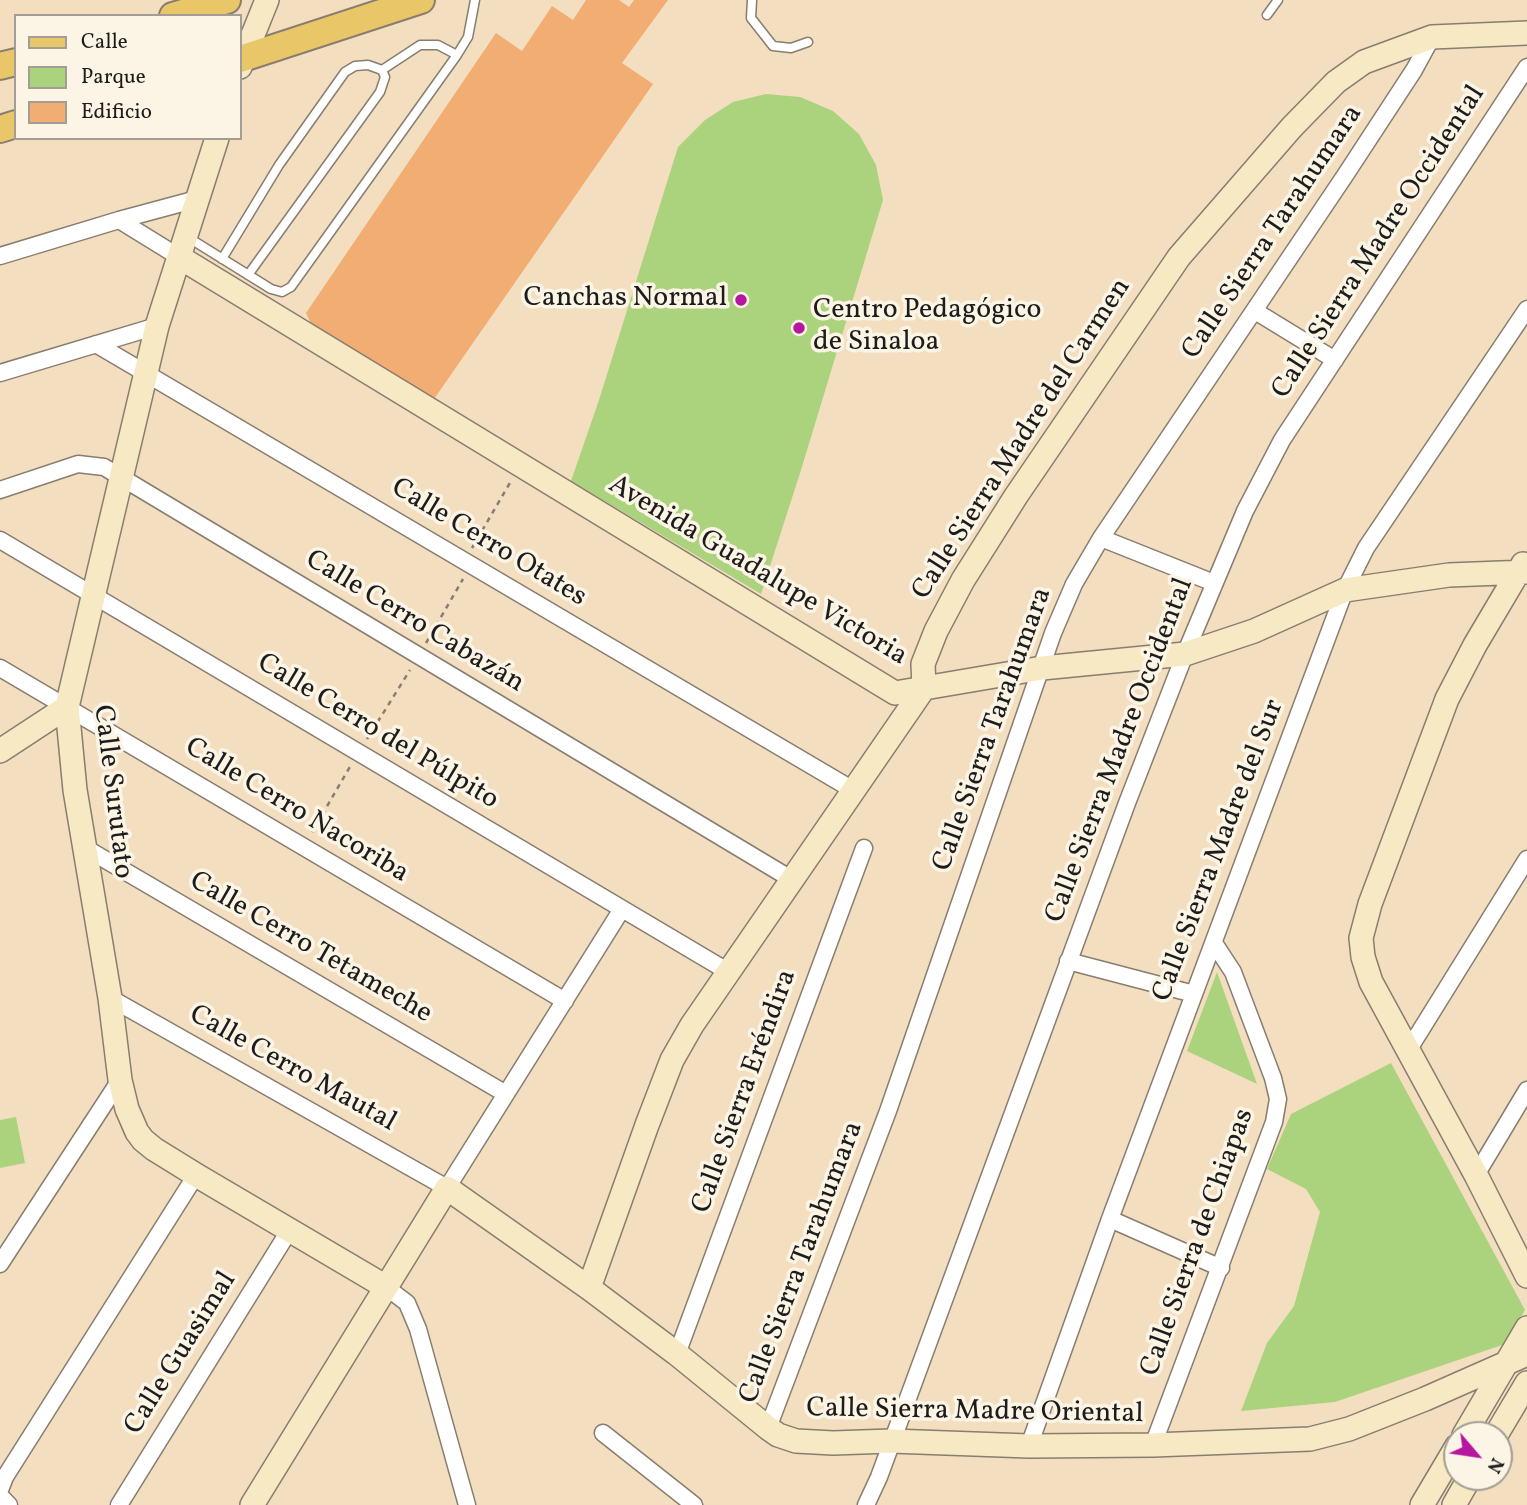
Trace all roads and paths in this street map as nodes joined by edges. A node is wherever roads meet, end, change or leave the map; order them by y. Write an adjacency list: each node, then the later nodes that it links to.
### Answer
1 (227, 0): 7 (main road)
2 (267, 0): 13 (street)
3 (421, 0): 14 (main road)
4 (475, 0): 12 (lane)
5 (752, 0): 11 (lane)
6 (1278, 0): 8 (lane)
7 (180, 14)
8 (1267, 15)
9 (1527, 33): 10 (street, Calle Sierra Madre del Carmen)
10 (1432, 37): 25 (street, Calle Sierra Tarahumara); 42 (street, Calle Sierra Madre del Carmen)
11 (808, 42)
12 (457, 55): 16 (lane); 23 (lane)
13 (242, 59)
14 (242, 61)
15 (1527, 67): 28 (street, Calle Sierra Madre Occidental)
16 (382, 69): 22 (lane); 23 (lane)
17 (216, 140): 18 (street, Calle Surutato)
18 (197, 199): 19 (street); 20 (street, Calle Surutato)
19 (119, 220): 20 (street); 21 (street)
20 (182, 246): 22 (lane); 26 (street, Calle Surutato); 42 (street, Avenida Guadalupe Victoria)
21 (0, 256)
22 (222, 259): 23 (lane)
23 (247, 275)
24 (1527, 309): 37 (street, Calle Sierra Madre del Sur)
25 (1255, 311): 28 (street); 33 (street, Calle Sierra Tarahumara)
26 (157, 326): 27 (street); 30 (street, Calle Surutato)
27 (96, 344): 29 (street); 30 (street, Calle Cerro Otates)
28 (1335, 360): 36 (street, Calle Sierra Madre Occidental)
29 (0, 373)
30 (145, 373): 31 (street, Calle Surutato); 45 (street, Calle Cerro Otates)
31 (122, 478): 32 (street, Calle Cerro Cabazán); 38 (street, Calle Surutato); 49 (street, Calle Cerro Cabazán)
32 (0, 489)
33 (1101, 538): 36 (street); 41 (street, Calle Sierra Tarahumara)
34 (0, 540): 38 (street, Calle Cerro del Púlpito)
35 (1524, 568): 37 (street, Avenida Guadalupe Victoria); 57 (street)
36 (1214, 583): 39 (street, Calle Sierra Madre Occidental)
37 (1345, 590): 39 (street, Avenida Guadalupe Victoria); 51 (street, Calle Sierra Madre del Sur)
38 (92, 595): 43 (street, Calle Surutato); 50 (street, Calle Cerro del Púlpito)
39 (1185, 654): 41 (street, Avenida Guadalupe Victoria); 52 (street, Calle Sierra Madre Occidental)
40 (0, 668): 43 (street, Calle Cerro Nacoriba)
41 (1042, 668): 42 (street, Avenida Guadalupe Victoria); 77 (street, Calle Sierra Tarahumara)
42 (924, 688): 45 (street, Calle Sierra Madre del Carmen)
43 (67, 707): 44 (street); 47 (street, Calle Surutato); 56 (street, Calle Cerro Nacoriba)
44 (0, 751)
45 (853, 790): 49 (street, Calle Sierra Madre del Carmen)
46 (864, 848): 72 (street, Calle Sierra Eréndira)
47 (87, 849): 55 (street, Calle Surutato); 60 (street, Calle Cerro Tetameche)
48 (1527, 859): 57 (street)
49 (791, 879): 53 (street, Calle Sierra Madre del Carmen)
50 (622, 909): 53 (street, Calle Cerro del Púlpito); 56 (street)
51 (1214, 943): 54 (street, Calle Sierra Madre del Sur); 67 (street, Calle Sierra de Chiapas)
52 (1068, 961): 54 (street); 79 (street, Calle Sierra Madre Occidental)
53 (727, 971): 70 (street, Calle Sierra Madre del Carmen)
54 (1194, 994): 64 (street, Calle Sierra Madre del Sur)
55 (110, 998): 58 (street, Calle Surutato); 63 (street, Calle Cerro Mautal)
56 (565, 1001): 60 (street)
57 (1409, 1049): 62 (street)
58 (120, 1080): 61 (street, Calle Surutato); 66 (street)
59 (1527, 1090): 62 (street)
60 (506, 1094): 63 (street)
61 (196, 1175): 65 (street, Calle Surutato); 83 (street)
62 (1476, 1175): 68 (street)
63 (447, 1188): 69 (street); 70 (street, Calle Sierra Madre Oriental)
64 (1110, 1219): 67 (street); 81 (street, Calle Sierra Madre del Sur)
65 (289, 1231): 69 (street, Calle Surutato); 86 (street, Calle Guasimal)
66 (0, 1264)
67 (1221, 1268): 80 (street, Calle Sierra de Chiapas)
68 (1527, 1276)
69 (386, 1287): 87 (street); 88 (street)
70 (589, 1288): 72 (street, Calle Sierra Madre Oriental)
71 (1527, 1328): 73 (street)
72 (677, 1354): 77 (street, Calle Sierra Madre Oriental)
73 (1517, 1358): 75 (street); 80 (street, Calle Sierra Madre Oriental)
74 (1527, 1383): 76 (street)
75 (1474, 1421)
76 (1504, 1421)
77 (768, 1428): 79 (street, Calle Sierra Madre Oriental)
78 (603, 1433): 89 (street)
79 (891, 1441): 81 (street, Calle Sierra Madre Oriental); 90 (street, Calle Sierra Madre Occidental)
80 (1153, 1445): 81 (street, Calle Sierra Madre Oriental)
81 (1029, 1446)
82 (1443, 1470): 91 (street)
83 (0, 1490)
84 (0, 1496): 85 (street)
85 (9, 1505)
86 (119, 1505)
87 (252, 1505)
88 (467, 1505)
89 (694, 1505)
90 (866, 1505)
91 (1422, 1505)

